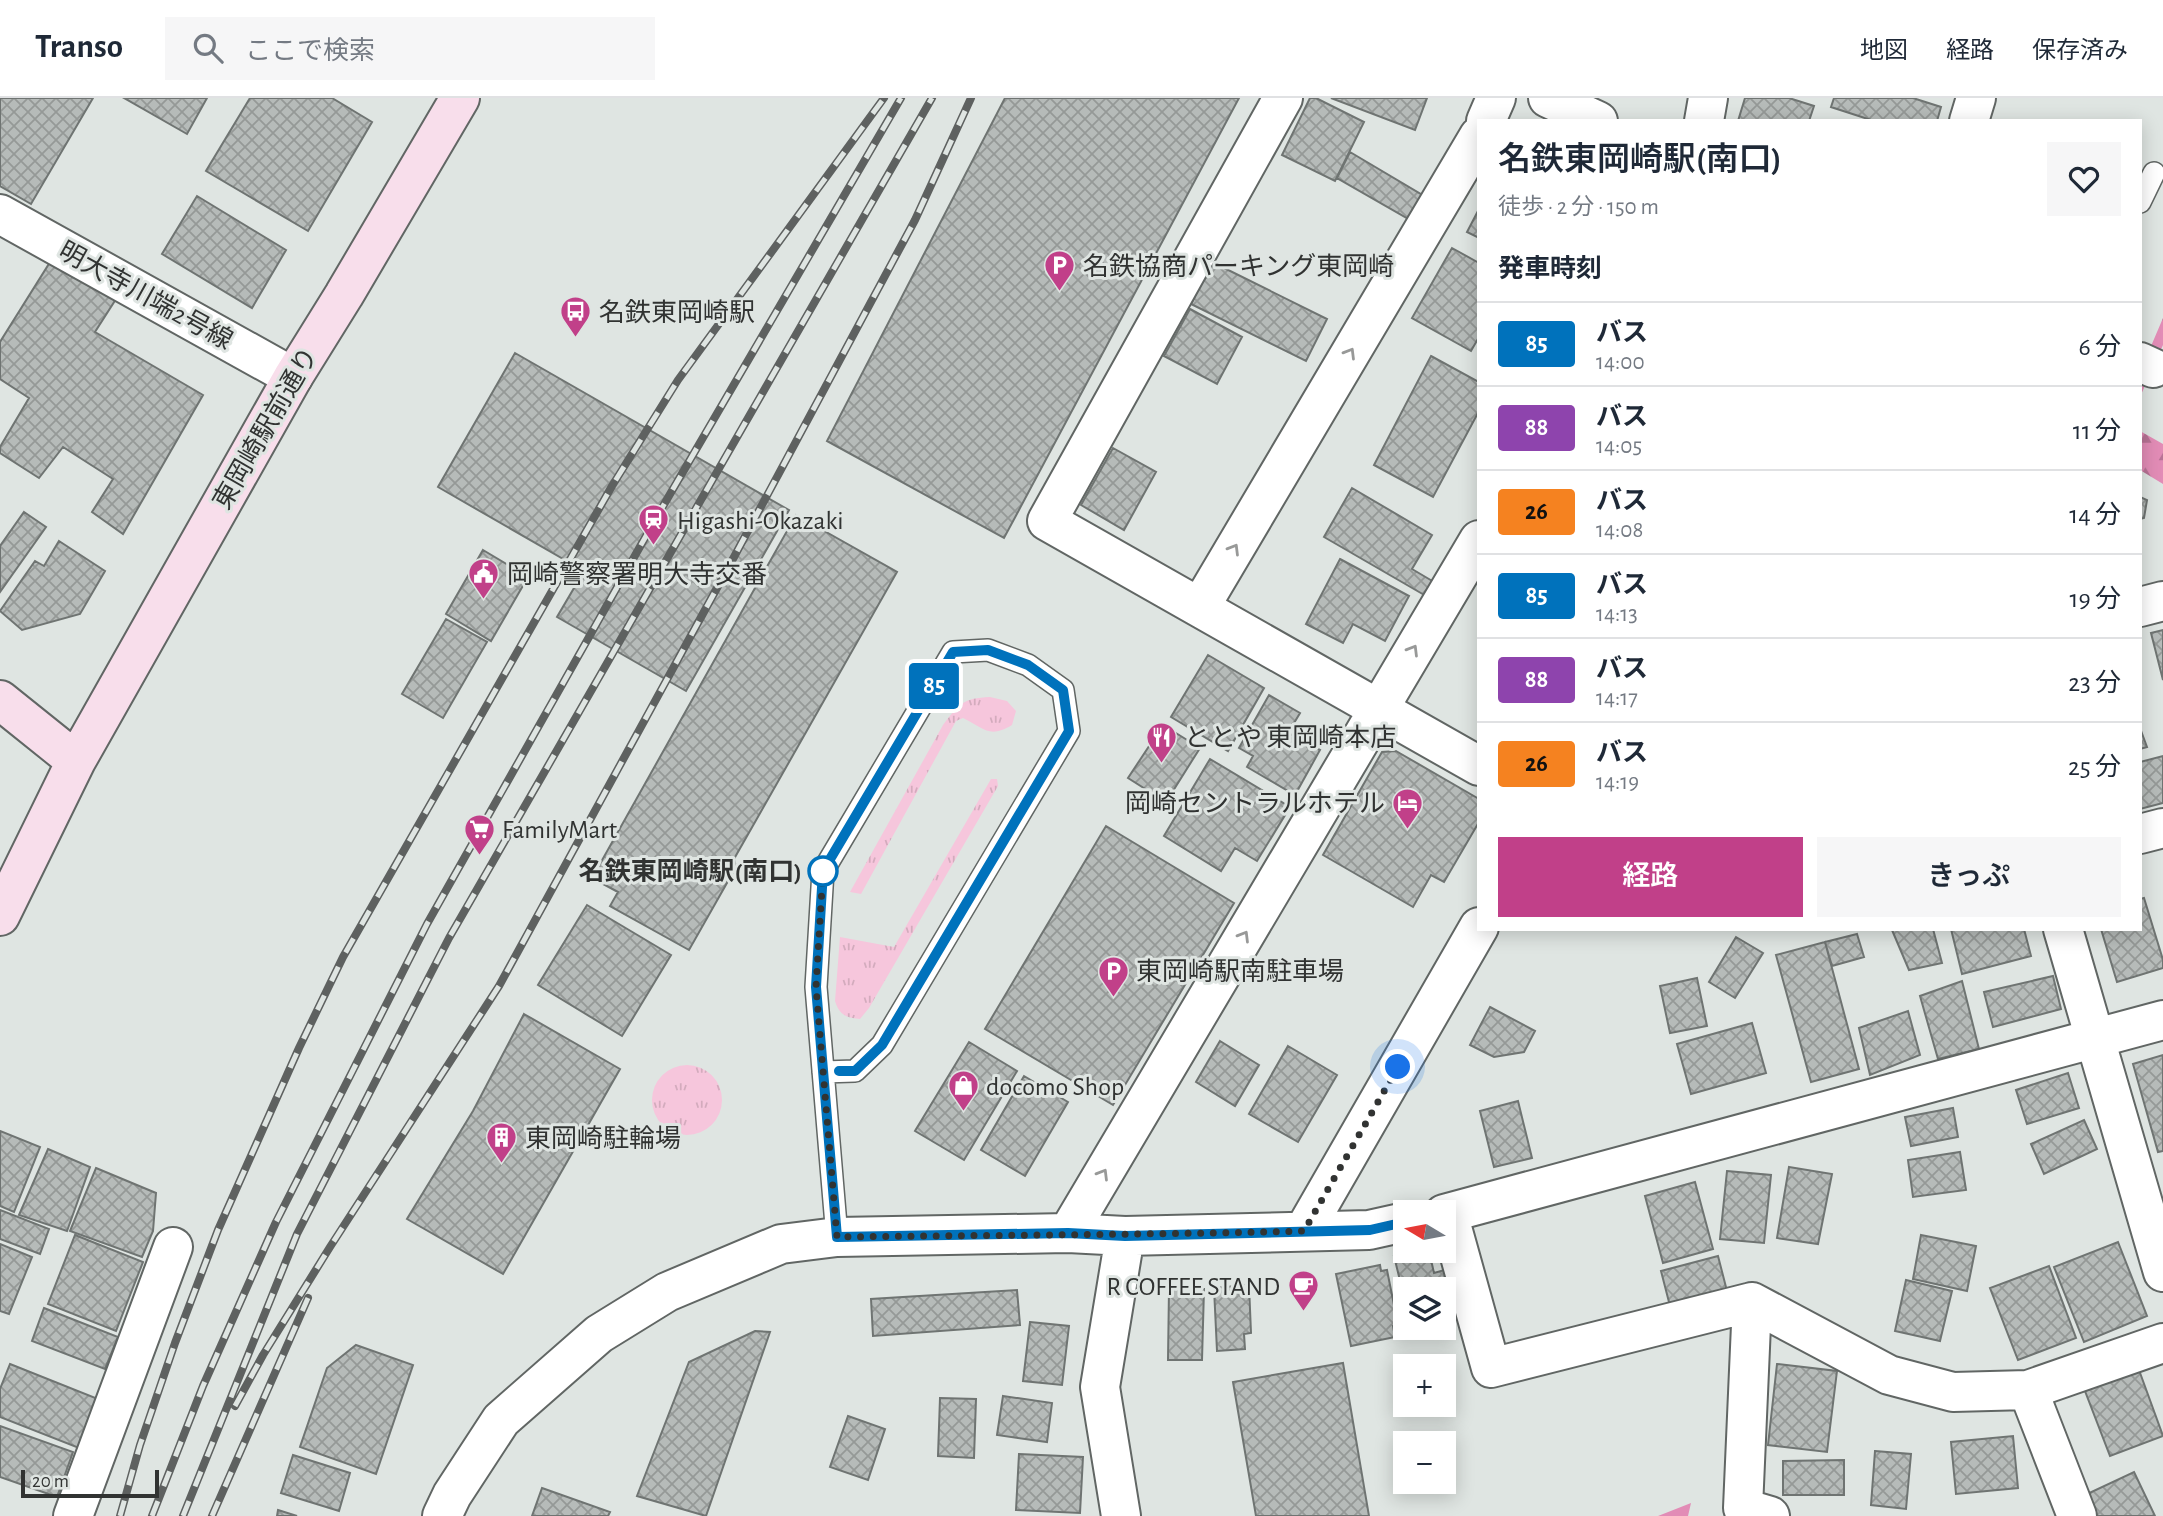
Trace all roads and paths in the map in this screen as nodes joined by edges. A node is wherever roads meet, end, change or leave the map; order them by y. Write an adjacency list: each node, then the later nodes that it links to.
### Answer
1 (460, 98): 15 (street, 東岡崎駅前通り)
2 (1283, 98): 19 (street)
3 (1496, 98): 7 (street)
4 (1548, 98): 8 (street)
5 (1708, 98): 9 (street)
6 (1976, 98): 10 (street)
7 (1487, 119)
8 (1594, 119)
9 (1704, 119)
10 (1970, 119)
11 (1477, 139): 19 (street, one-way to 11)
12 (2154, 173): 13 (lane)
13 (2142, 198)
14 (0, 214): 15 (street, 明大寺川端2号線)
15 (293, 377): 22 (street, 東岡崎駅前通り)
16 (1477, 543): 21 (street, one-way to 16)
17 (2163, 601): 18 (street)
18 (2142, 606)
19 (1200, 607): 21 (street)
20 (0, 700): 22 (street)
21 (1378, 709): 23 (street); 35 (street, one-way to 21)
22 (76, 761): 26 (street, 東岡崎駅前通り)
23 (1477, 765)
24 (2163, 828): 25 (street)
25 (2142, 833)
26 (0, 916)
27 (1477, 930): 34 (street)
28 (2064, 931): 30 (street)
29 (2163, 1020): 30 (street)
30 (2095, 1038): 32 (street); 40 (street)
31 (823, 1072): 31 (lane); 37 (lane)
32 (1456, 1210)
33 (1393, 1225): 34 (street)
34 (1304, 1231): 36 (street)
35 (1068, 1233): 36 (street); 37 (street)
36 (1125, 1236): 46 (street)
37 (837, 1237): 45 (street)
38 (173, 1247): 44 (street)
39 (1456, 1247): 41 (street)
40 (2163, 1272)
41 (1752, 1302): 43 (street); 47 (street)
42 (2163, 1343): 43 (street)
43 (2028, 1390): 48 (street)
44 (73, 1516)
45 (442, 1516)
46 (1121, 1516)
47 (1770, 1516)
48 (2077, 1516)

